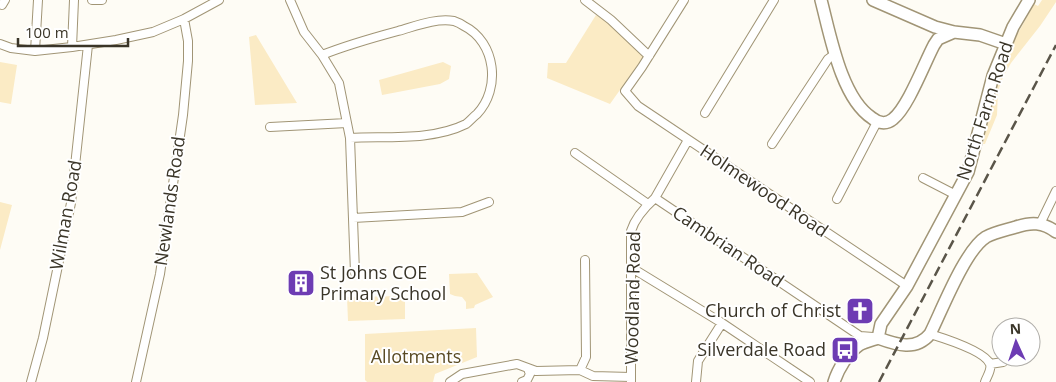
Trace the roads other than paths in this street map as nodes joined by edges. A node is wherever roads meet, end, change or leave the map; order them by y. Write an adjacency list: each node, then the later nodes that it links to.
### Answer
1 (38, 0): 20 (street)
2 (74, 0): 19 (street)
3 (92, 0): 4 (street)
4 (102, 0)
5 (219, 0): 13 (street)
6 (290, 0): 22 (street)
7 (585, 0): 23 (street)
8 (684, 0): 23 (street)
9 (774, 0): 24 (street)
10 (821, 0): 21 (street)
11 (1029, 0): 17 (street, North Farm Road)
12 (878, 1): 15 (street)
13 (209, 2): 14 (street)
14 (184, 19): 18 (street); 56 (street, Newlands Road)
15 (954, 32): 17 (street); 26 (street)
16 (0, 44): 20 (street)
17 (1006, 44): 34 (street, North Farm Road)
18 (88, 45): 19 (street); 55 (street, Wilman Road)
19 (72, 47): 20 (street)
20 (35, 51)
21 (835, 54): 26 (street); 30 (street)
22 (322, 55): 27 (street); 28 (street)
23 (649, 56): 29 (street, Holmewood Road)
24 (705, 113)
25 (278, 118): 27 (street)
26 (877, 122): 36 (street)
27 (347, 123): 28 (street)
28 (350, 138): 39 (street)
29 (688, 140): 35 (street, Woodland Road); 45 (street, Holmewood Road)
30 (772, 144)
31 (575, 153): 38 (street)
32 (923, 178): 34 (street, North Farm Road)
33 (1056, 191): 40 (street)
34 (956, 195): 45 (street, North Farm Road)
35 (655, 198): 38 (street, Woodland Road); 47 (street, Cambrian Road)
36 (837, 199)
37 (489, 202): 39 (street)
38 (648, 204): 43 (street, Woodland Road)
39 (353, 218): 44 (street)
40 (1040, 224): 41 (street); 48 (street)
41 (1056, 232)
42 (585, 260): 53 (street)
43 (632, 268): 46 (street); 54 (street, Woodland Road)
44 (355, 273)
45 (907, 286): 49 (street, North Farm Road)
46 (722, 323): 59 (street); 60 (street)
47 (851, 330): 49 (street, Cambrian Road); 50 (street)
48 (930, 334): 49 (street); 51 (street)
49 (878, 338): 50 (street)
50 (853, 351): 61 (street)
51 (990, 364): 62 (street)
52 (528, 369): 53 (street); 57 (street); 58 (street)
53 (580, 370): 54 (street)
54 (631, 379)
55 (31, 382)
56 (136, 382)
57 (450, 382)
58 (522, 382)
59 (696, 382)
60 (810, 382)
61 (834, 382)
62 (984, 382)

